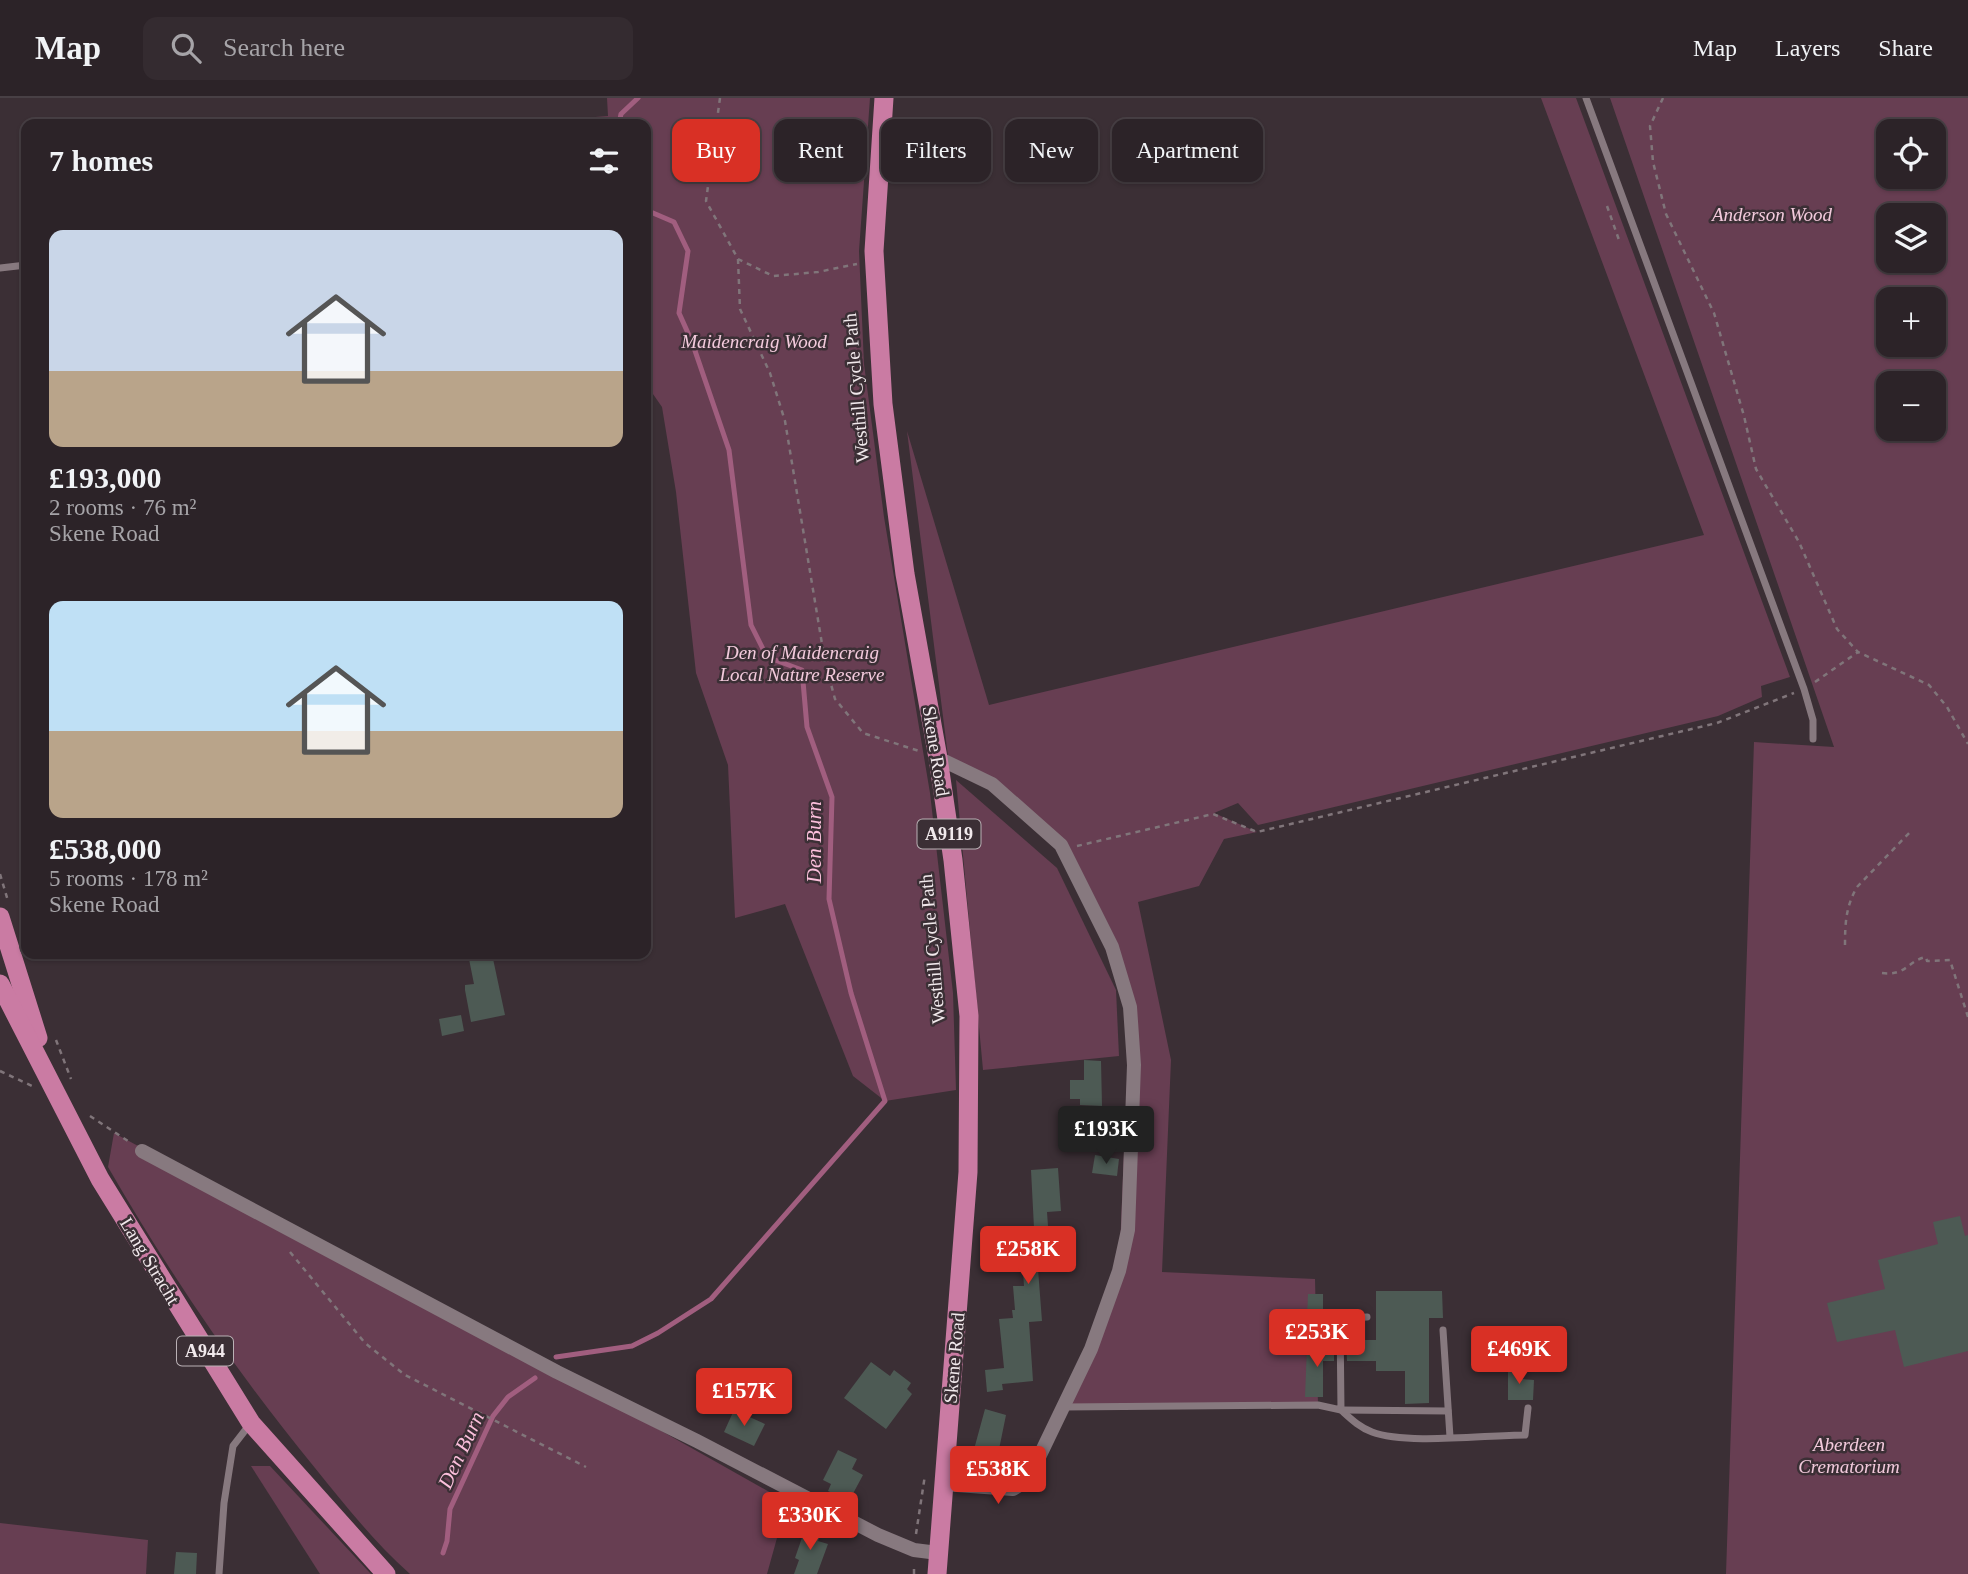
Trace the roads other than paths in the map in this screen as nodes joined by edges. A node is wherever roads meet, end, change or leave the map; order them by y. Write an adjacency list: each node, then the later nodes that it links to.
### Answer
1 (884, 98): 6 (main road, Skene Road / A9119)
2 (1586, 98): 5 (lane)
3 (21, 266): 4 (lane)
4 (0, 268)
5 (1813, 739)
6 (931, 755): 13 (street); 19 (main road, Skene Road / A9119)
7 (4, 909): 9 (main road, Lang Stracht / A944)
8 (0, 984): 9 (main road, Lang Stracht / A944)
9 (59, 1102): 17 (main road, Lang Stracht / A944)
10 (142, 1150): 20 (street)
11 (1367, 1317): 15 (lane)
12 (1443, 1331): 16 (lane)
13 (1063, 1407): 15 (lane); 19 (street)
14 (1528, 1408): 18 (lane)
15 (1341, 1410): 16 (lane); 18 (lane)
16 (1448, 1411): 18 (lane)
17 (251, 1423): 21 (lane); 22 (main road, Lang Stracht / A944)
18 (1450, 1437)
19 (943, 1484): 20 (main road, Skene Road / A9119)
20 (939, 1553): 23 (main road, Skene Road / A9119)
21 (219, 1574)
22 (386, 1574)
23 (937, 1574)

